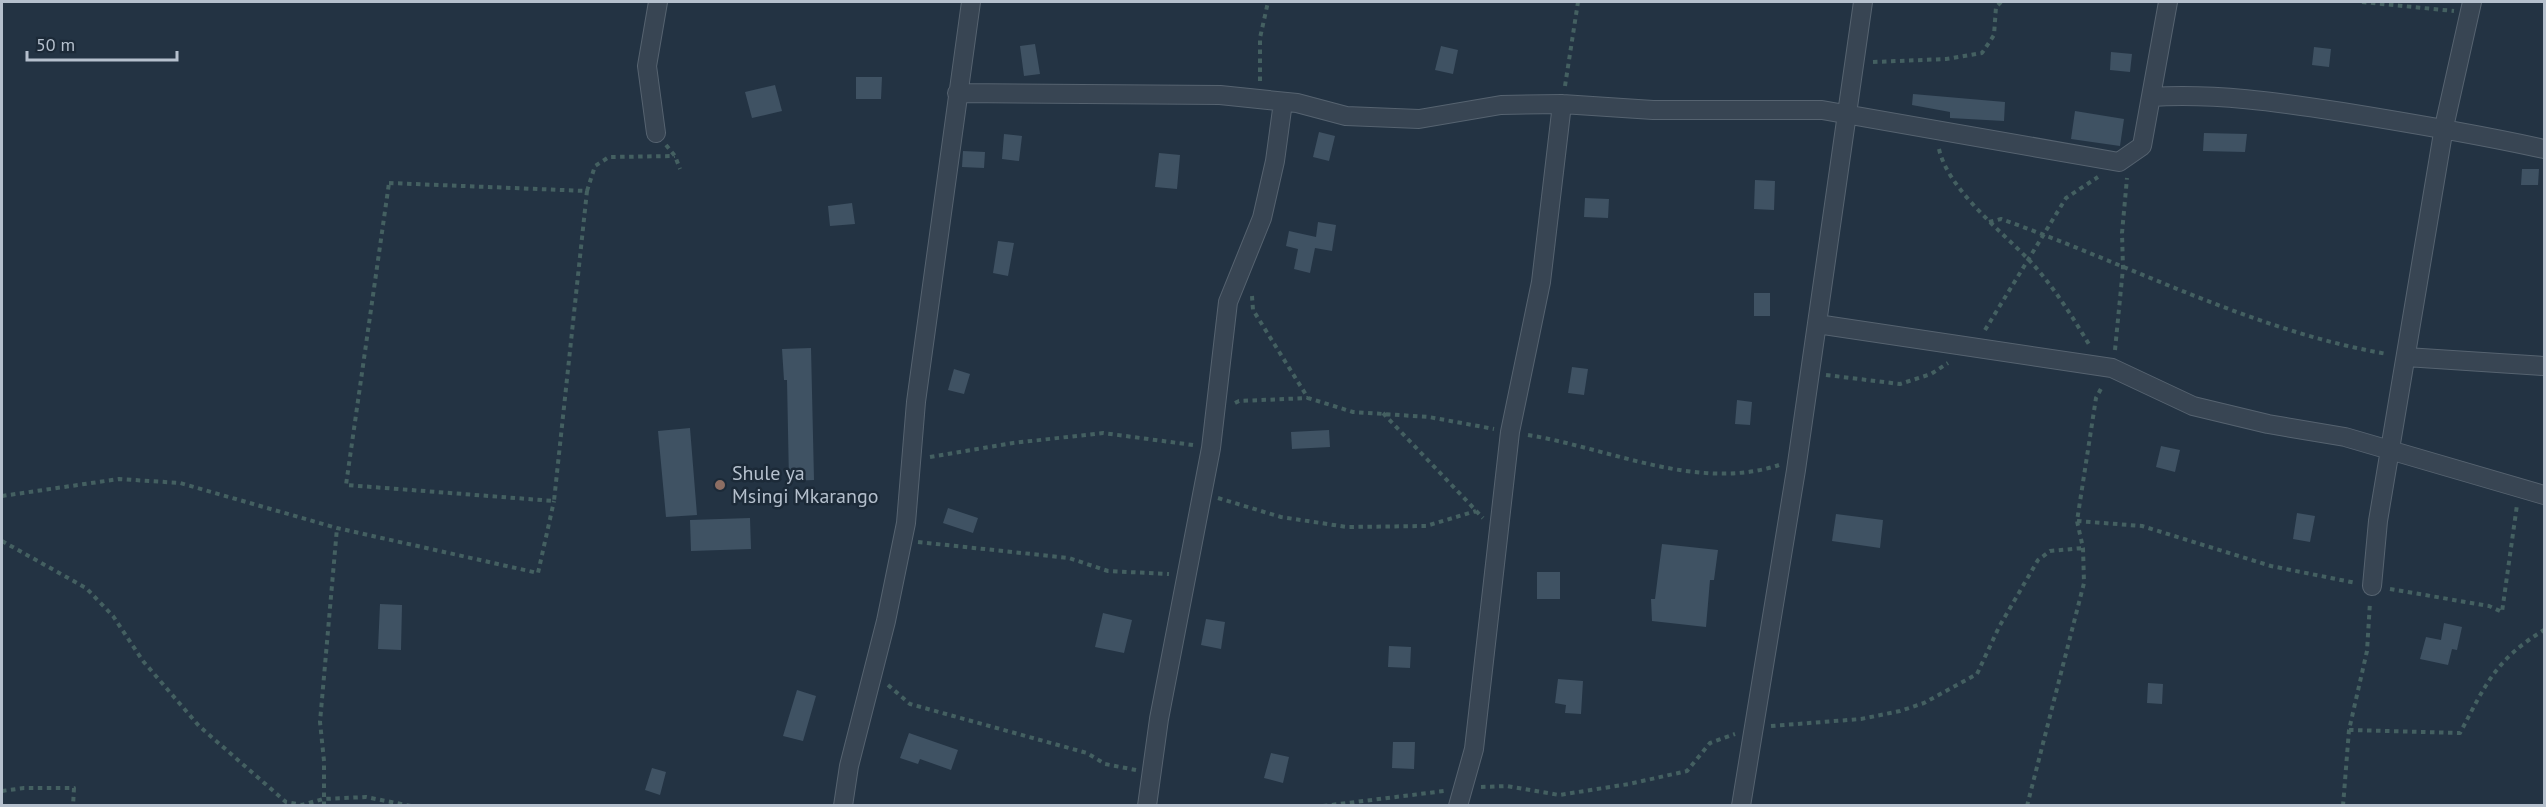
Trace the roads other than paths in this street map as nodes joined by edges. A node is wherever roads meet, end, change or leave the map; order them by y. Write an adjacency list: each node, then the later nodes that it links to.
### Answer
1 (658, 2): 12 (street)
2 (971, 2): 6 (street)
3 (1863, 2): 10 (street)
4 (2168, 2): 7 (street)
5 (2471, 7): 11 (street)
6 (957, 93): 8 (street); 21 (street)
7 (2151, 97): 10 (street); 11 (street)
8 (1283, 102): 9 (street); 22 (street)
9 (1562, 104): 10 (street); 20 (street)
10 (1848, 115): 14 (street)
11 (2444, 127): 13 (street); 15 (street)
12 (656, 133)
13 (2544, 149)
14 (1818, 324): 17 (street); 23 (street)
15 (2406, 357): 16 (street); 17 (street)
16 (2544, 366)
17 (2390, 452): 18 (street); 19 (street)
18 (2544, 495)
19 (2372, 586)
20 (1460, 797)
21 (843, 806)
22 (1148, 806)
23 (1741, 806)

